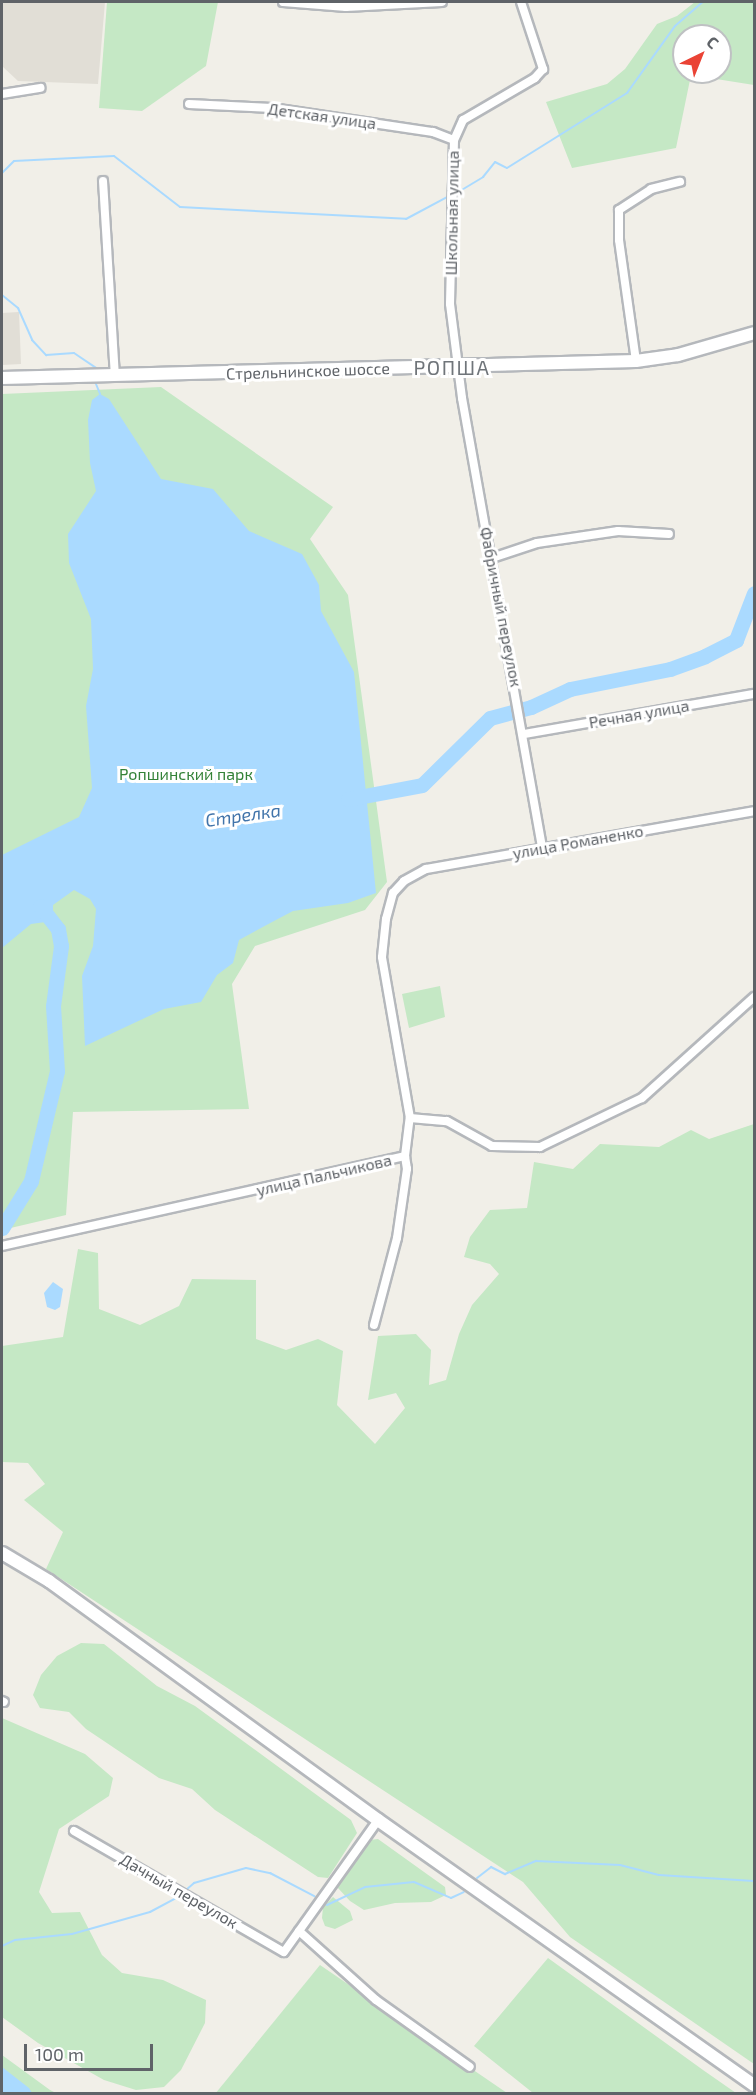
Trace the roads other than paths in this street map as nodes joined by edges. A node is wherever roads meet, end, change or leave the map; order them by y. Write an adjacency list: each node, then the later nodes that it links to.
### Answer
1 (284, 2): 2 (street)
2 (442, 2)
3 (521, 2): 7 (street, Школьная улица)
4 (41, 88): 5 (street)
5 (2, 94)
6 (189, 104): 7 (street, Детская улица)
7 (454, 140): 12 (street, Школьная улица)
8 (104, 181): 13 (street)
9 (680, 182): 11 (street)
10 (754, 333): 11 (main road, Стрельнинское шоссе)
11 (636, 361): 12 (main road, Стрельнинское шоссе)
12 (459, 366): 13 (main road, Стрельнинское шоссе); 16 (street, Фабричный переулок)
13 (115, 376): 14 (main road, Стрельнинское шоссе)
14 (2, 378)
15 (669, 534): 16 (street)
16 (492, 558): 18 (street, Фабричный переулок)
17 (754, 694): 18 (street, Речная улица)
18 (523, 730): 20 (street, Фабричный переулок)
19 (754, 811): 20 (street, улица Романенко)
20 (542, 848): 21 (street, улица Романенко)
21 (404, 881): 23 (street, улица Пальчикова)
22 (754, 997): 23 (street)
23 (410, 1118): 24 (street, улица Пальчикова)
24 (405, 1156): 25 (street, улица Пальчикова); 26 (street)
25 (2, 1246)
26 (374, 1325)
27 (2, 1552): 28 (main road)
28 (378, 1820): 30 (street); 32 (main road)
29 (74, 1831): 30 (street, Дачный переулок)
30 (299, 1931): 31 (street)
31 (470, 2067)
32 (754, 2085)

